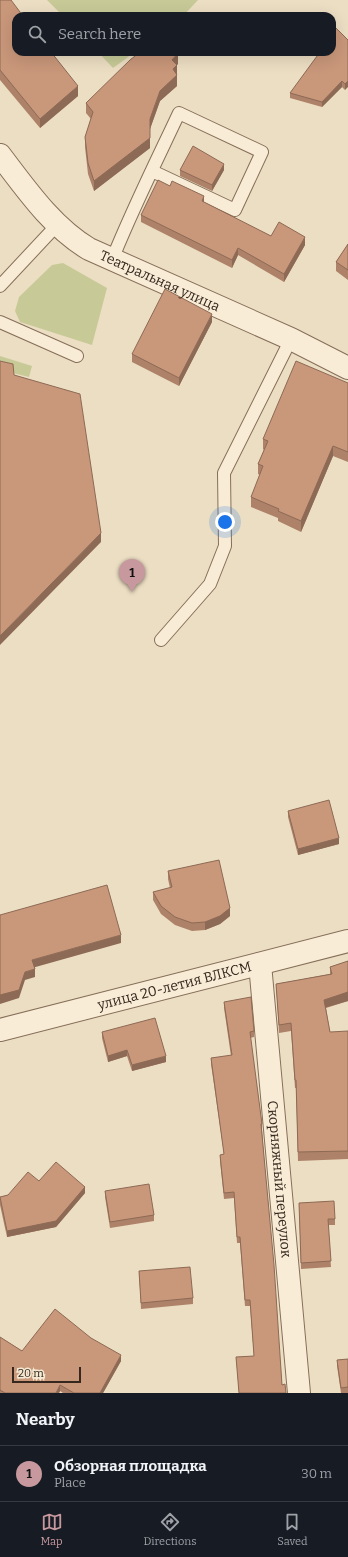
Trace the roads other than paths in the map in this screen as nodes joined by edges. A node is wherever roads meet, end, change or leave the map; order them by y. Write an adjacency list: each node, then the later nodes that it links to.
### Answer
1 (0, 155): 3 (street, Театральная улица)
2 (152, 171): 2 (lane); 4 (lane)
3 (57, 225): 4 (street, Театральная улица); 5 (lane)
4 (112, 260): 7 (street, Театральная улица)
5 (0, 286)
6 (0, 322): 8 (lane)
7 (291, 339): 9 (street, Театральная улица); 10 (lane)
8 (78, 356)
9 (348, 368)
10 (161, 640)
11 (348, 941): 12 (street, улица 20-летия ВЛКСМ)
12 (260, 964): 13 (street, улица 20-летия ВЛКСМ); 14 (street, Скорняжный переулок)
13 (0, 1030)
14 (299, 1393)

